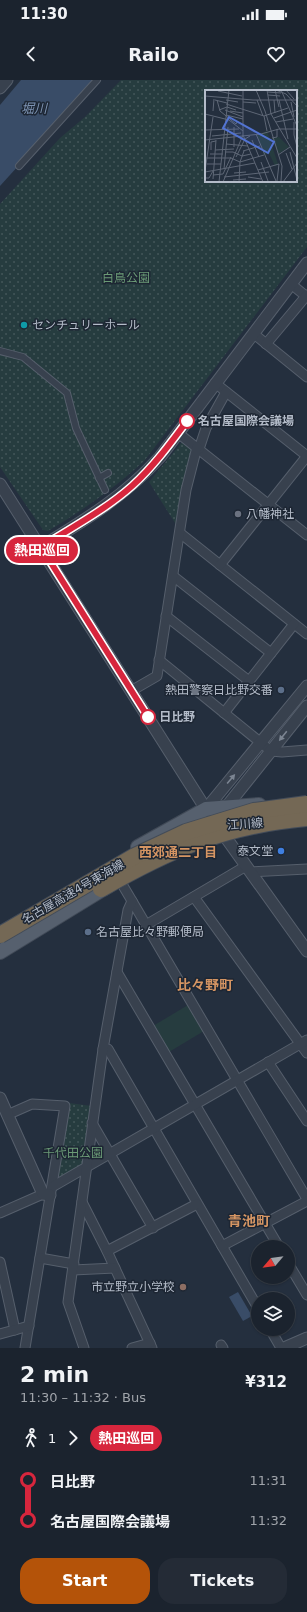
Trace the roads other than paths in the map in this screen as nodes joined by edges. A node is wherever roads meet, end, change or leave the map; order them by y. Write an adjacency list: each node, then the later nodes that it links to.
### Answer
1 (7, 80): 4 (street)
2 (97, 80): 6 (street)
3 (101, 80): 5 (street)
4 (0, 88)
5 (81, 103)
6 (19, 166)
7 (307, 263): 8 (street)
8 (291, 284): 9 (street); 10 (street)
9 (307, 296): 11 (street)
10 (254, 334): 11 (street); 14 (street)
11 (266, 344): 13 (street)
12 (0, 351): 20 (street)
13 (307, 377)
14 (215, 383): 15 (street); 16 (street)
15 (226, 392): 17 (street); 18 (street)
16 (178, 433): 17 (street); 26 (street)
17 (198, 448): 23 (street); 24 (street)
18 (307, 456): 23 (street)
19 (108, 473): 20 (street)
20 (99, 478): 22 (street)
21 (0, 484): 26 (street)
22 (105, 490)
23 (268, 504): 25 (street); 27 (street)
24 (180, 533): 27 (street); 28 (street)
25 (307, 535)
26 (41, 547): 36 (street)
27 (220, 565): 30 (street)
28 (172, 576): 29 (street); 32 (street)
29 (166, 616): 33 (street); 34 (street)
30 (294, 624): 31 (street); 32 (street)
31 (307, 634)
32 (271, 653): 34 (street)
33 (159, 660): 36 (street); 38 (street)
34 (249, 681): 38 (street)
35 (307, 686): 39 (street)
36 (131, 691): 45 (street)
37 (307, 706): 41 (street, one-way to 41)
38 (224, 713): 39 (street)
39 (262, 743): 41 (street); 45 (street, one-way to 39)
40 (307, 750): 41 (street)
41 (271, 751): 44 (street)
42 (307, 800): 44 (main road, 江川線)
43 (307, 804): 55 (highway, 名古屋高速4号東海線, bridge)
44 (224, 808): 45 (main road, 江川線); 47 (street)
45 (206, 809): 47 (street); 54 (main road, 江川線)
46 (307, 818): 47 (main road, 江川線); 56 (highway, 名古屋高速4号東海線, bridge)
47 (217, 826): 48 (street); 50 (main road, 江川線)
48 (248, 869): 49 (street); 51 (street); 57 (street)
49 (307, 869)
50 (119, 879): 52 (street); 58 (main road, 江川線)
51 (194, 897): 53 (street); 60 (street)
52 (132, 901): 53 (street); 59 (street)
53 (146, 925): 64 (street)
54 (0, 926)
55 (0, 935)
56 (0, 947)
57 (307, 951)
58 (0, 952)
59 (117, 972): 61 (street); 66 (street)
60 (304, 1042): 62 (street); 63 (street)
61 (103, 1049): 69 (street); 70 (street)
62 (307, 1052)
63 (268, 1062): 64 (street); 68 (street)
64 (238, 1080): 66 (street); 74 (street)
65 (0, 1098): 67 (street)
66 (195, 1104): 70 (street); 78 (street)
67 (8, 1115): 73 (street); 73 (street)
68 (307, 1121)
69 (92, 1123): 71 (street); 72 (street)
70 (153, 1129): 71 (street); 76 (street)
71 (109, 1154): 72 (street); 79 (street)
72 (87, 1167): 73 (street); 75 (street)
73 (48, 1192): 77 (street); 83 (street)
74 (307, 1200): 78 (street)
75 (82, 1202): 82 (street); 85 (street)
76 (197, 1204): 79 (street); 81 (street)
77 (0, 1213)
78 (265, 1223): 80 (street); 81 (street)
79 (153, 1228): 82 (street)
80 (275, 1240)
81 (222, 1246): 88 (street)
82 (107, 1251): 86 (street)
83 (40, 1258): 85 (street); 90 (street)
84 (0, 1262): 91 (street)
85 (73, 1267): 86 (street); 97 (street)
86 (115, 1268): 95 (street)
87 (295, 1275): 89 (street)
88 (251, 1296)
89 (307, 1296)
90 (28, 1326): 91 (street); 96 (street)
91 (15, 1330): 92 (street)
92 (0, 1334)
93 (275, 1336): 99 (street)
94 (307, 1338): 99 (street)
95 (151, 1345): 98 (street)
96 (25, 1348)
97 (84, 1348)
98 (132, 1348)
99 (283, 1348)

